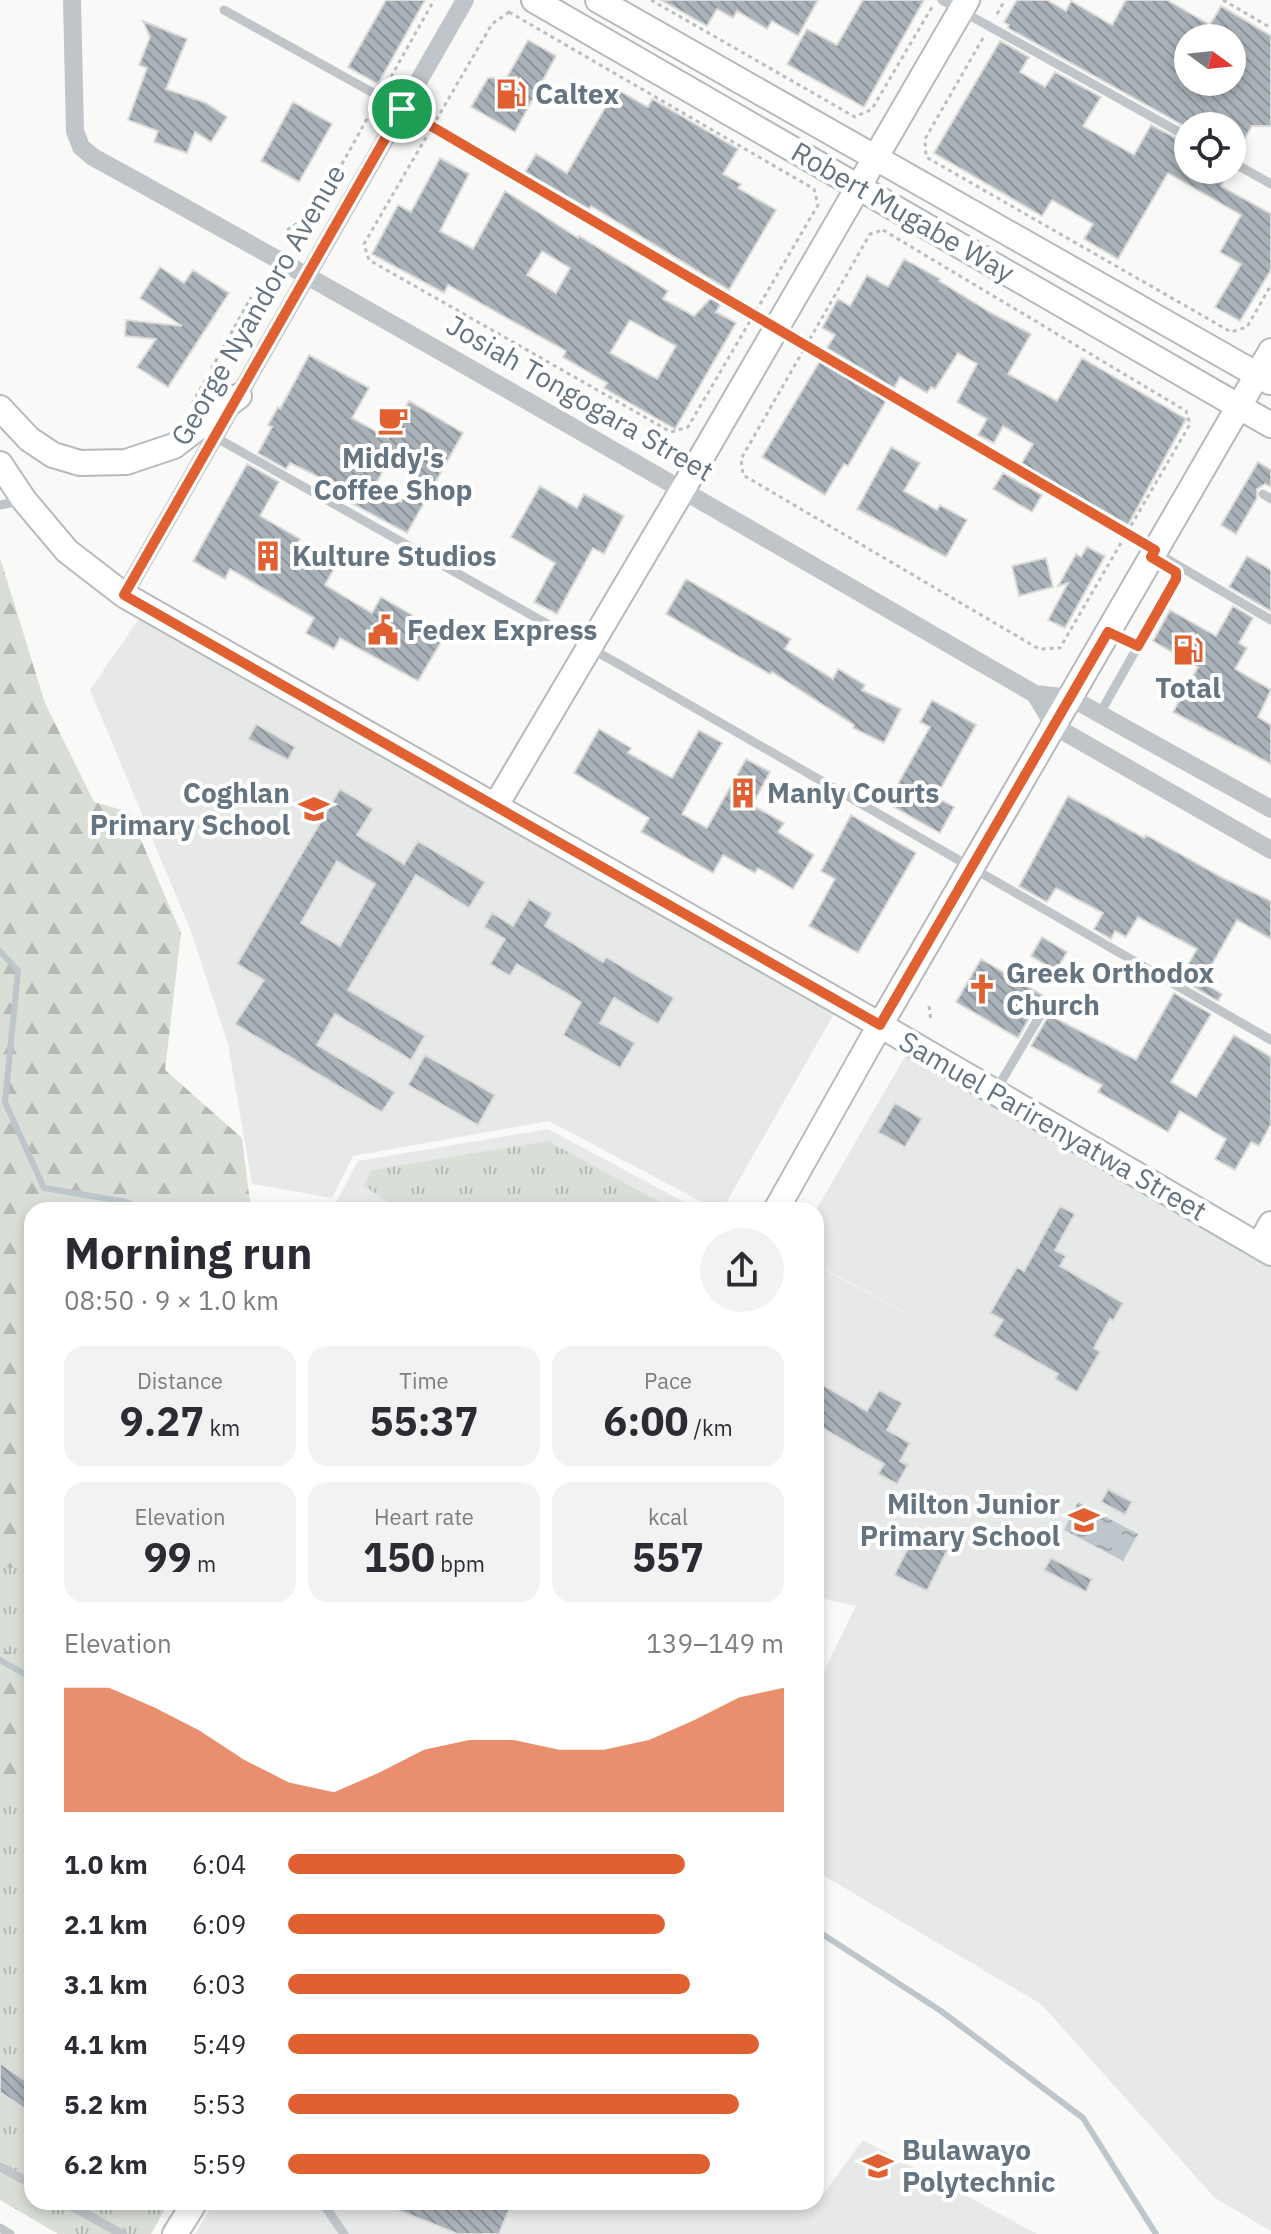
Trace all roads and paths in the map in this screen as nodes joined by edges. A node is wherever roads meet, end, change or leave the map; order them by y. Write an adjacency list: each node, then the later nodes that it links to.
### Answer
1 (72, 0): 21 (street, Josiah Tongogara Street)
2 (434, 0): 13 (path)
3 (465, 0): 14 (street, George Nyandoro Avenue)
4 (534, 0): 19 (street, Robert Mugabe Way)
5 (598, 0): 16 (street, Robert Mugabe Way)
6 (651, 0): 9 (path)
7 (1005, 0): 11 (path)
8 (1223, 0): 12 (path)
9 (951, 3): 11 (lane); 16 (street)
10 (224, 10): 13 (lane)
11 (990, 27): 15 (lane); 22 (path)
12 (1271, 28)
13 (380, 97): 14 (lane); 20 (path)
14 (402, 109): 21 (street, George Nyandoro Avenue); 24 (lane)
15 (1174, 129)
16 (875, 159): 19 (street); 26 (street, Robert Mugabe Way)
17 (1246, 170): 18 (lane)
18 (1271, 184)
19 (859, 187): 24 (street); 28 (street, Robert Mugabe Way)
20 (287, 230)
21 (307, 275): 27 (street, George Nyandoro Avenue); 34 (street, Josiah Tongogara Street)
22 (1271, 285)
23 (251, 297): 30 (path)
24 (778, 327): 34 (street); 36 (lane)
25 (1271, 351): 26 (street)
26 (1264, 379): 28 (street)
27 (239, 396): 29 (street); 32 (street, George Nyandoro Avenue)
28 (1239, 406): 31 (street, Robert Mugabe Way); 36 (street)
29 (0, 408)
30 (189, 411)
31 (1271, 425)
32 (215, 437): 37 (street, George Nyandoro Avenue); 41 (lane)
33 (2, 470): 35 (street, Samuel Parirenyatwa Street)
34 (683, 489): 41 (street); 42 (street, Josiah Tongogara Street)
35 (12, 502): 37 (street, Samuel Parirenyatwa Street)
36 (1153, 553): 38 (lane); 39 (street); 40 (lane)
37 (124, 595): 46 (street, Samuel Parirenyatwa Street)
38 (1271, 620)
39 (1108, 632): 40 (lane); 43 (street)
40 (1138, 646): 44 (lane)
41 (588, 647): 46 (street); 49 (lane)
42 (1035, 694): 43 (street, Josiah Tongogara Street); 45 (street, Josiah Tongogara Street)
43 (1071, 698): 44 (street, Josiah Tongogara Street); 45 (street)
44 (1099, 715): 47 (street, Josiah Tongogara Street)
45 (1054, 726): 48 (street, Josiah Tongogara Street); 49 (street)
46 (496, 805): 53 (street, Samuel Parirenyatwa Street)
47 (1271, 809)
48 (1271, 850)
49 (973, 868): 53 (street); 54 (lane)
50 (929, 1006): 52 (path)
51 (1044, 1009): 55 (lane)
52 (931, 1021)
53 (880, 1025): 55 (street, Samuel Parirenyatwa Street); 56 (street)
54 (1271, 1040)
55 (995, 1092): 58 (street, Samuel Parirenyatwa Street)
56 (780, 1202)
57 (1271, 1224): 58 (street)
58 (1265, 1250)
59 (0, 2167): 60 (lane)
60 (24, 2180)
61 (78, 2210): 66 (lane)
62 (190, 2210): 67 (street)
63 (328, 2210): 68 (lane)
64 (0, 2228): 65 (lane)
65 (10, 2234)
66 (122, 2234)
67 (175, 2234)
68 (344, 2234)

